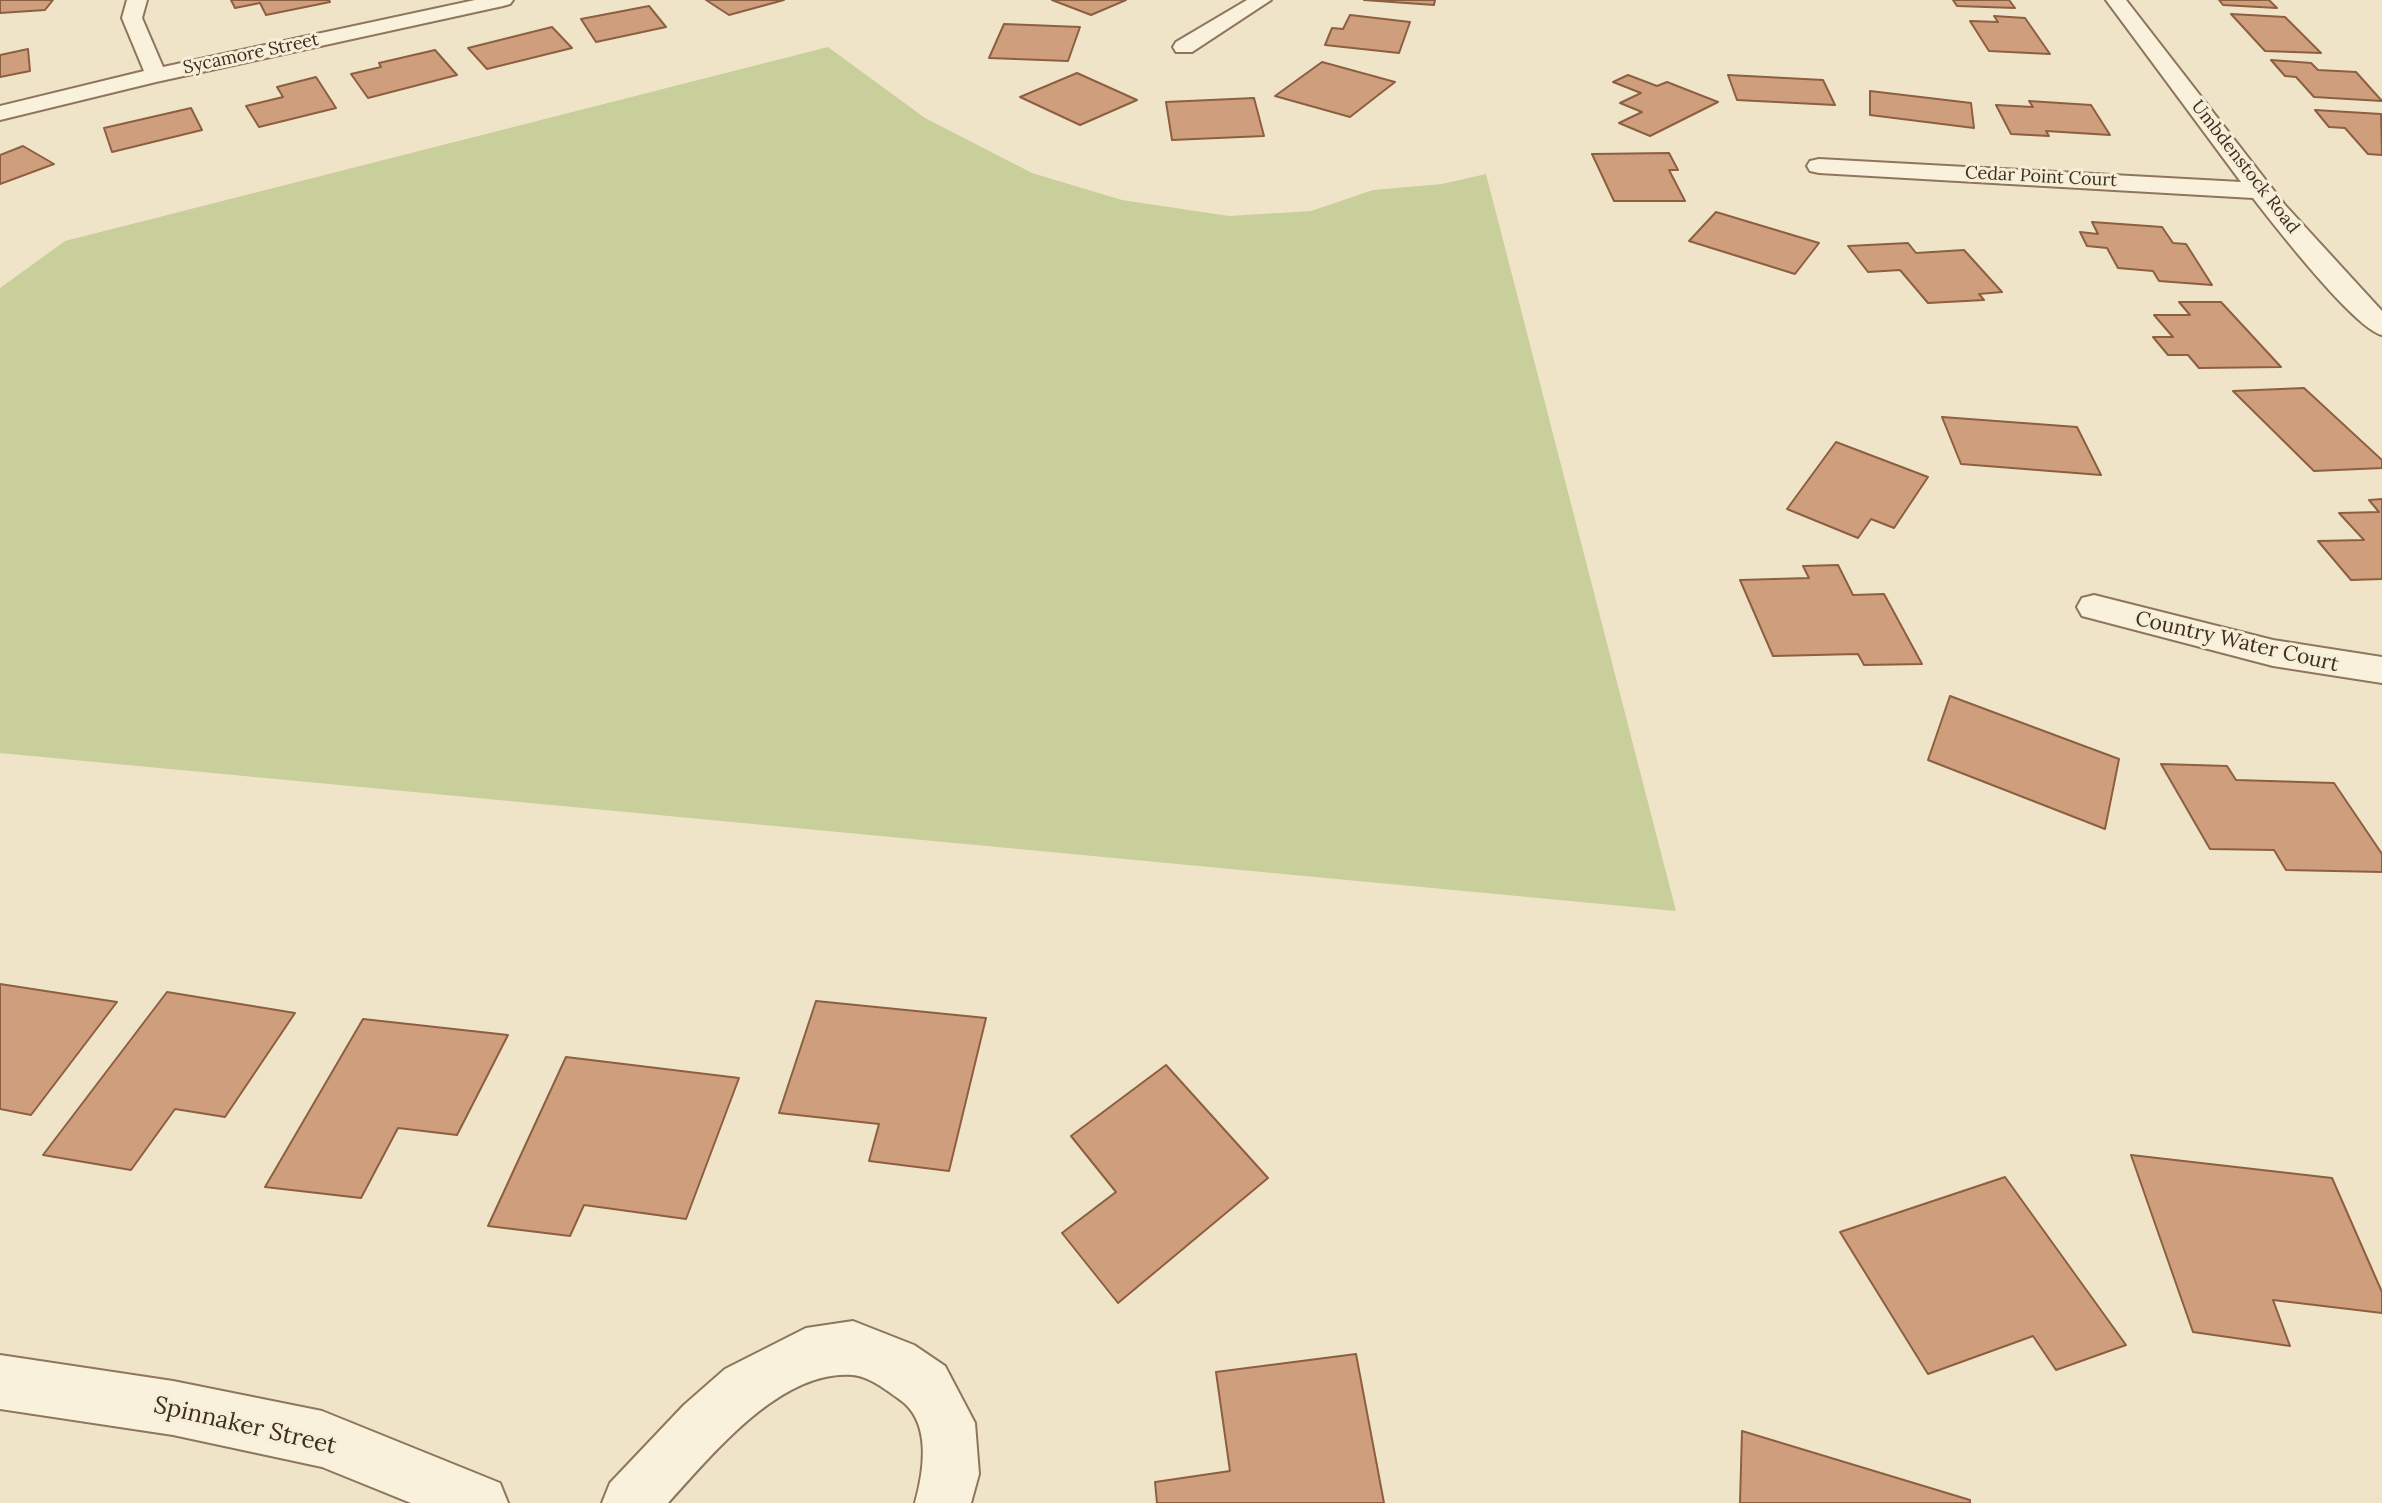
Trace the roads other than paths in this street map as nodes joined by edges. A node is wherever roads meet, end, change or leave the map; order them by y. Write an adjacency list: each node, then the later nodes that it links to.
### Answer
1 (137, 0): 6 (street)
2 (503, 0): 6 (street, Sycamore Street)
3 (1261, 0): 5 (street)
4 (2116, 0): 9 (street, Umbdenstock Road)
5 (1184, 47)
6 (156, 75): 7 (street, Sycamore Street)
7 (0, 113)
8 (1819, 166): 9 (street, Cedar Point Court)
9 (2263, 191): 10 (street, Umbdenstock Road)
10 (2382, 327)
11 (2094, 607): 12 (street, Country Water Court)
12 (2382, 670)
13 (0, 1382): 14 (street, Spinnaker Street)
14 (480, 1503)
15 (630, 1503): 16 (street)
16 (943, 1503)

